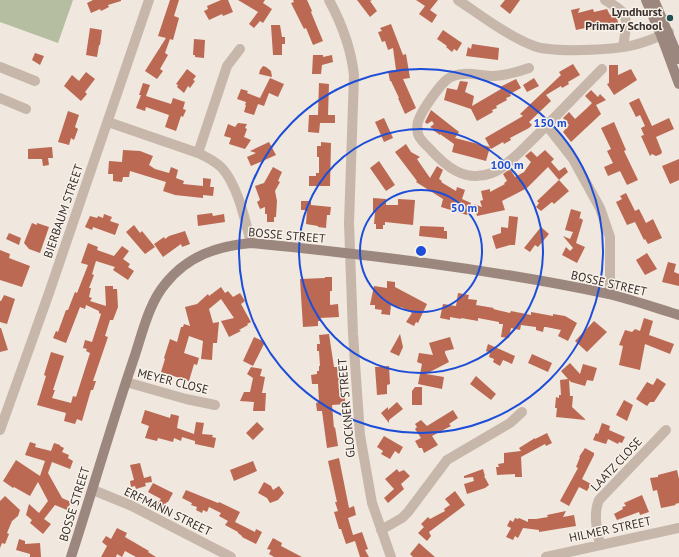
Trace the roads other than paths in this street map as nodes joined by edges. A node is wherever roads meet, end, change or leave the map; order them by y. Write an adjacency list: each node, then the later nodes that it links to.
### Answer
1 (149, 0): 17 (street, BIERBAUM STREET)
2 (330, 0): 21 (street)
3 (458, 0): 7 (street)
4 (605, 0): 7 (street)
5 (653, 2): 6 (street)
6 (665, 34): 7 (street); 9 (street); 14 (street)
7 (624, 47)
8 (240, 49): 19 (street)
9 (679, 58)
10 (0, 67): 13 (street)
11 (529, 68): 18 (street)
12 (602, 70): 18 (street)
13 (35, 81)
14 (679, 84)
15 (0, 98): 16 (street)
16 (26, 109)
17 (108, 122): 19 (street); 27 (street, BIERBAUM STREET)
18 (547, 126): 22 (street)
19 (198, 152): 20 (street)
20 (251, 243): 21 (street, BOSSE STREET); 24 (street, BOSSE STREET)
21 (350, 253): 22 (street, BOSSE STREET); 31 (street, GLOCKNER STREET)
22 (609, 294): 23 (street, BOSSE STREET)
23 (679, 315)
24 (126, 382): 25 (street, MEYER CLOSE); 29 (street, BOSSE STREET)
25 (215, 405)
26 (522, 412): 31 (street)
27 (0, 430)
28 (666, 430): 32 (street, LAATZ CLOSE)
29 (92, 490): 33 (street, BOSSE STREET); 34 (street, ERFMANN STREET)
30 (679, 528): 32 (street, HILMER STREET)
31 (381, 530): 35 (street, GLOCKNER STREET)
32 (600, 545): 36 (street, HILMER STREET)
33 (71, 557)
34 (231, 557)
35 (391, 557)
36 (546, 557)

